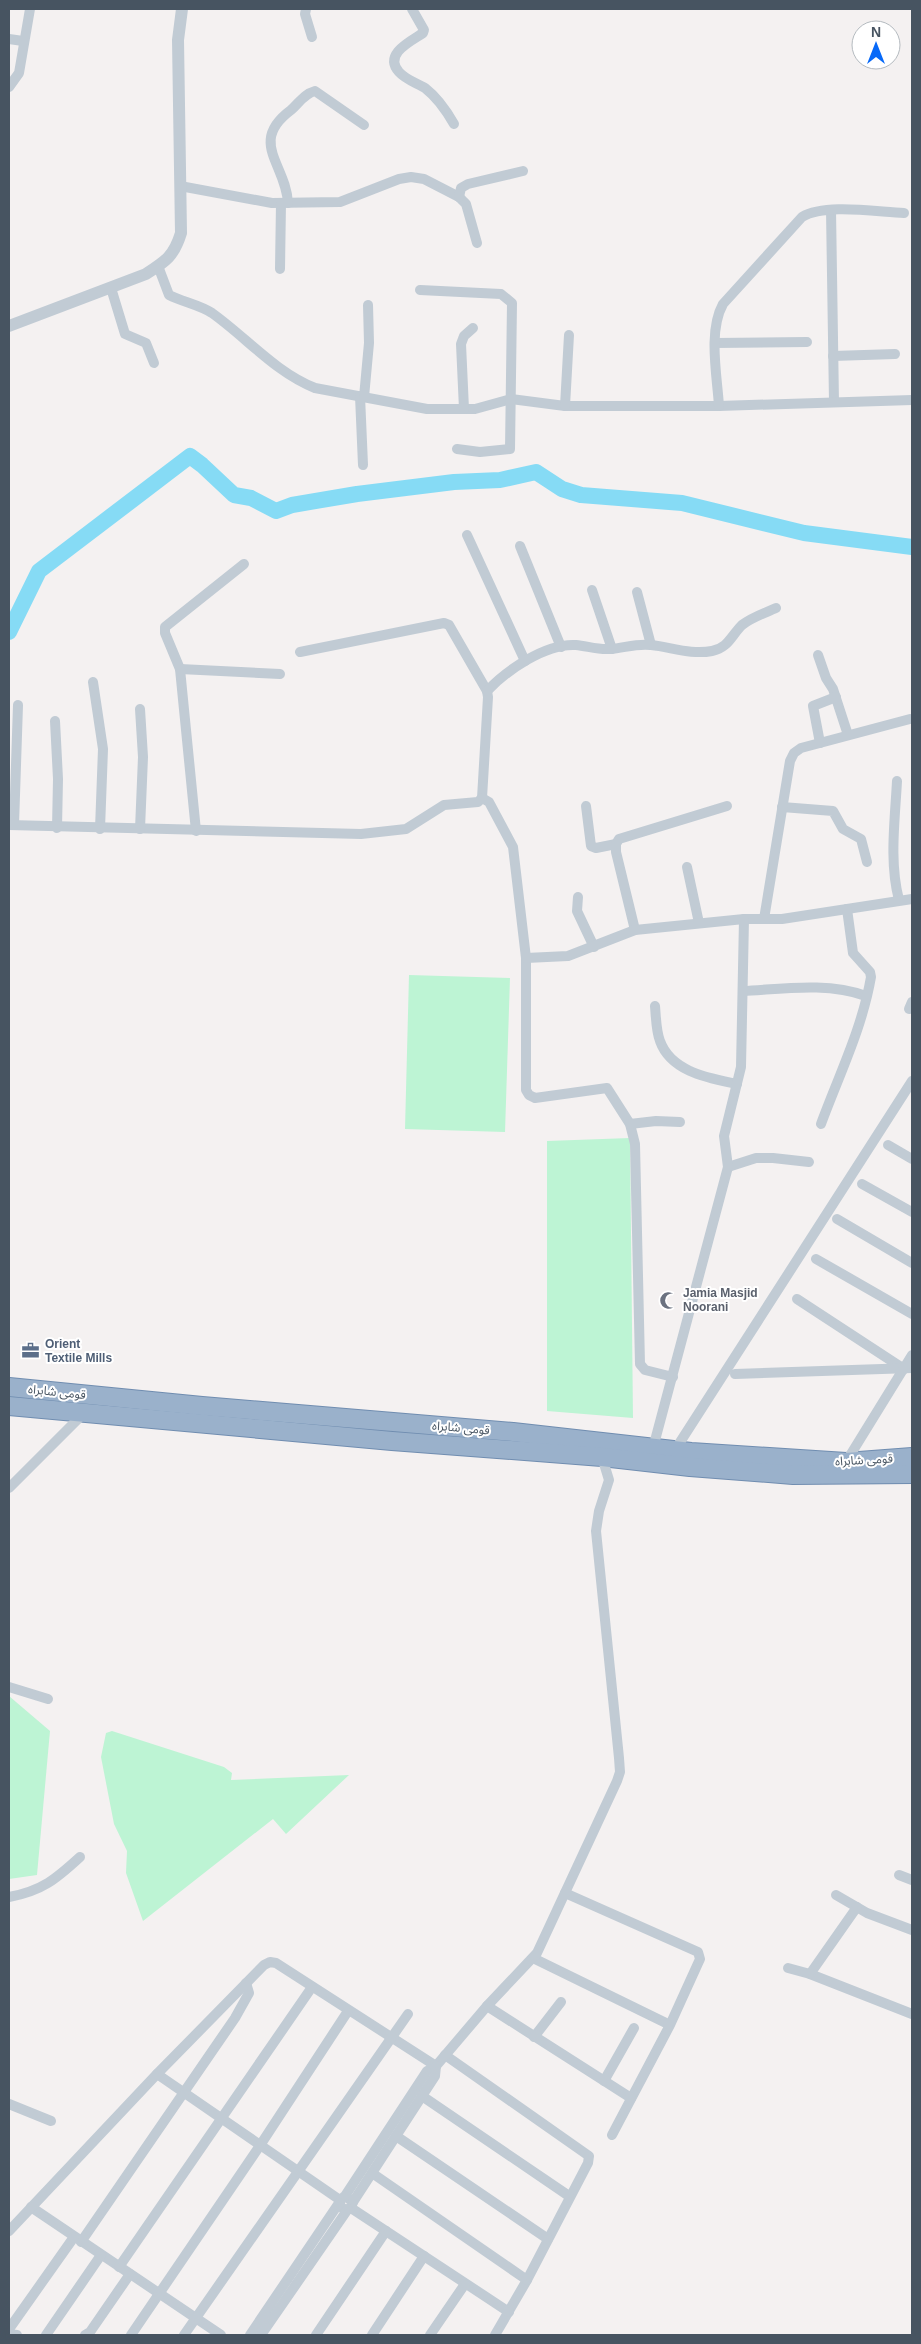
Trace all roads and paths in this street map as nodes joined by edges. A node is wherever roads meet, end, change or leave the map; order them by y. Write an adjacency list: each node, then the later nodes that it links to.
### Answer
1 (30, 9): 7 (street)
2 (182, 9): 12 (street)
3 (306, 9): 5 (street)
4 (412, 9): 9 (street)
5 (312, 37)
6 (9, 39): 7 (street)
7 (23, 41): 8 (street)
8 (9, 87)
9 (454, 124)
10 (364, 125): 14 (street)
11 (523, 171): 13 (street)
12 (180, 186): 14 (street); 18 (street)
13 (459, 196): 14 (street); 17 (street)
14 (285, 203): 19 (street)
15 (831, 210): 16 (street); 26 (street); 29 (street)
16 (904, 214)
17 (477, 243)
18 (158, 266): 20 (street); 31 (street)
19 (280, 269)
20 (111, 288): 23 (street); 30 (street)
21 (420, 290): 32 (street)
22 (368, 305): 31 (street)
23 (9, 326)
24 (473, 328): 37 (street)
25 (568, 335): 35 (street)
26 (715, 342): 27 (street); 36 (street)
27 (807, 342)
28 (895, 354): 29 (street)
29 (833, 356): 34 (street)
30 (154, 363)
31 (362, 397): 37 (street); 39 (street)
32 (511, 399): 35 (street); 37 (street); 38 (street)
33 (912, 400): 34 (street)
34 (834, 402): 36 (street)
35 (565, 406): 36 (street)
36 (719, 406)
37 (464, 409)
38 (457, 449)
39 (363, 465)
40 (467, 535): 51 (street)
41 (520, 546): 47 (street)
42 (244, 564): 52 (street)
43 (592, 590): 48 (street)
44 (637, 592): 46 (street)
45 (776, 608): 46 (street)
46 (651, 644): 48 (street)
47 (561, 647): 48 (street); 51 (street)
48 (612, 649)
49 (300, 652): 55 (street)
50 (818, 655): 56 (street)
51 (525, 661): 55 (street)
52 (180, 669): 53 (street); 72 (street)
53 (280, 674)
54 (93, 682): 70 (street)
55 (487, 692): 64 (street)
56 (836, 697): 61 (street); 62 (street)
57 (18, 705): 68 (street)
58 (140, 709): 71 (street)
59 (910, 719): 61 (street)
60 (55, 722): 69 (street)
61 (848, 735): 62 (street)
62 (820, 743): 67 (street)
63 (897, 781): 78 (street)
64 (482, 798): 72 (street); 85 (street)
65 (586, 806): 73 (street)
66 (726, 806): 73 (street)
67 (782, 808): 74 (street); 81 (street)
68 (12, 825): 69 (street)
69 (56, 828): 70 (street)
70 (100, 829): 71 (street)
71 (140, 830): 72 (street)
72 (196, 830)
73 (616, 844): 83 (street)
74 (867, 862)
75 (687, 867): 82 (street)
76 (578, 897): 84 (street)
77 (912, 899): 78 (street)
78 (899, 900): 79 (street)
79 (847, 909): 81 (street); 87 (street)
80 (744, 919): 81 (street); 82 (street); 86 (street)
81 (764, 919)
82 (699, 924): 83 (street)
83 (635, 930): 84 (street)
84 (594, 947): 85 (street)
85 (526, 958): 92 (street)
86 (742, 991): 87 (street); 90 (street)
87 (866, 996): 93 (street)
88 (655, 1006): 90 (street)
89 (912, 1081): 113 (street)
90 (737, 1084): 97 (street)
91 (680, 1122): 92 (street)
92 (630, 1124): 108 (street)
93 (821, 1124)
94 (888, 1144): 95 (street)
95 (912, 1159)
96 (809, 1162): 97 (street)
97 (728, 1167): 108 (street)
98 (862, 1184): 99 (street)
99 (912, 1212)
100 (837, 1219): 102 (street)
101 (816, 1259): 104 (street)
102 (912, 1263)
103 (797, 1299): 106 (street)
104 (912, 1314)
105 (912, 1355): 106 (street)
106 (908, 1368): 107 (street); 116 (street)
107 (735, 1374)
108 (673, 1377): 112 (street)
109 (9, 1387): 112 (highway, قومی شاہراہ)
110 (9, 1406): 111 (highway, قومی شاہراہ)
111 (85, 1412): 114 (highway, قومی شاہراہ); 118 (street)
112 (653, 1448): 113 (highway, قومی شاہراہ)
113 (675, 1450): 116 (highway, قومی شاہراہ)
114 (602, 1457): 117 (highway, قومی شاہراہ); 124 (street)
115 (912, 1457): 116 (highway, قومی شاہراہ)
116 (846, 1462)
117 (912, 1474)
118 (9, 1488)
119 (9, 1687): 120 (street)
120 (48, 1699)
121 (80, 1857): 126 (street)
122 (899, 1875): 123 (street)
123 (912, 1880)
124 (565, 1893): 129 (street); 149 (street)
125 (836, 1895): 127 (street)
126 (9, 1897)
127 (857, 1907): 128 (street); 131 (street)
128 (912, 1930)
129 (533, 1958): 135 (street); 139 (street)
130 (788, 1968): 131 (street)
131 (810, 1974): 138 (street)
132 (246, 1983): 133 (street); 145 (street); 147 (street)
133 (312, 1986): 136 (street); 151 (street)
134 (562, 2002): 142 (street)
135 (487, 2006): 142 (street); 143 (street)
136 (348, 2011): 141 (street); 155 (street)
137 (408, 2014): 141 (street)
138 (912, 2014)
139 (668, 2024)
140 (634, 2028): 146 (street)
141 (391, 2037): 144 (street); 156 (street)
142 (534, 2037): 146 (street)
143 (444, 2055): 144 (street); 158 (street)
144 (436, 2066): 148 (street); 159 (street)
145 (157, 2074): 147 (street); 160 (street)
146 (604, 2081): 149 (street)
147 (185, 2093): 151 (street); 163 (street)
148 (422, 2096): 154 (street); 158 (street)
149 (631, 2098): 153 (street)
150 (9, 2104): 152 (street)
151 (221, 2118): 155 (street); 167 (street)
152 (51, 2121)
153 (612, 2135)
154 (396, 2136): 157 (street); 164 (street)
155 (261, 2144): 156 (street); 171 (street)
156 (299, 2170): 159 (street); 173 (street)
157 (372, 2173): 159 (street); 169 (street)
158 (569, 2196): 164 (street)
159 (346, 2203): 162 (street); 182 (street); 183 (street)
160 (31, 2207): 161 (street); 163 (street)
161 (9, 2231)
162 (386, 2231): 166 (street); 184 (street)
163 (77, 2239): 165 (street); 174 (street)
164 (548, 2239): 169 (street)
165 (101, 2255): 167 (street); 177 (street)
166 (424, 2256): 170 (street); 185 (street)
167 (119, 2267): 168 (street)
168 (130, 2274): 171 (street); 178 (street)
169 (527, 2280): 172 (street)
170 (465, 2284): 172 (street); 186 (street)
171 (158, 2294): 173 (street); 179 (street)
172 (509, 2312): 187 (street)
173 (195, 2318): 180 (street); 181 (street)
174 (9, 2329)
175 (9, 2334): 176 (street)
176 (17, 2335)
177 (46, 2335)
178 (85, 2335)
179 (131, 2335)
180 (184, 2335)
181 (221, 2335)
182 (250, 2335)
183 (260, 2335)
184 (316, 2335)
185 (372, 2335)
186 (430, 2335)
187 (495, 2335)

